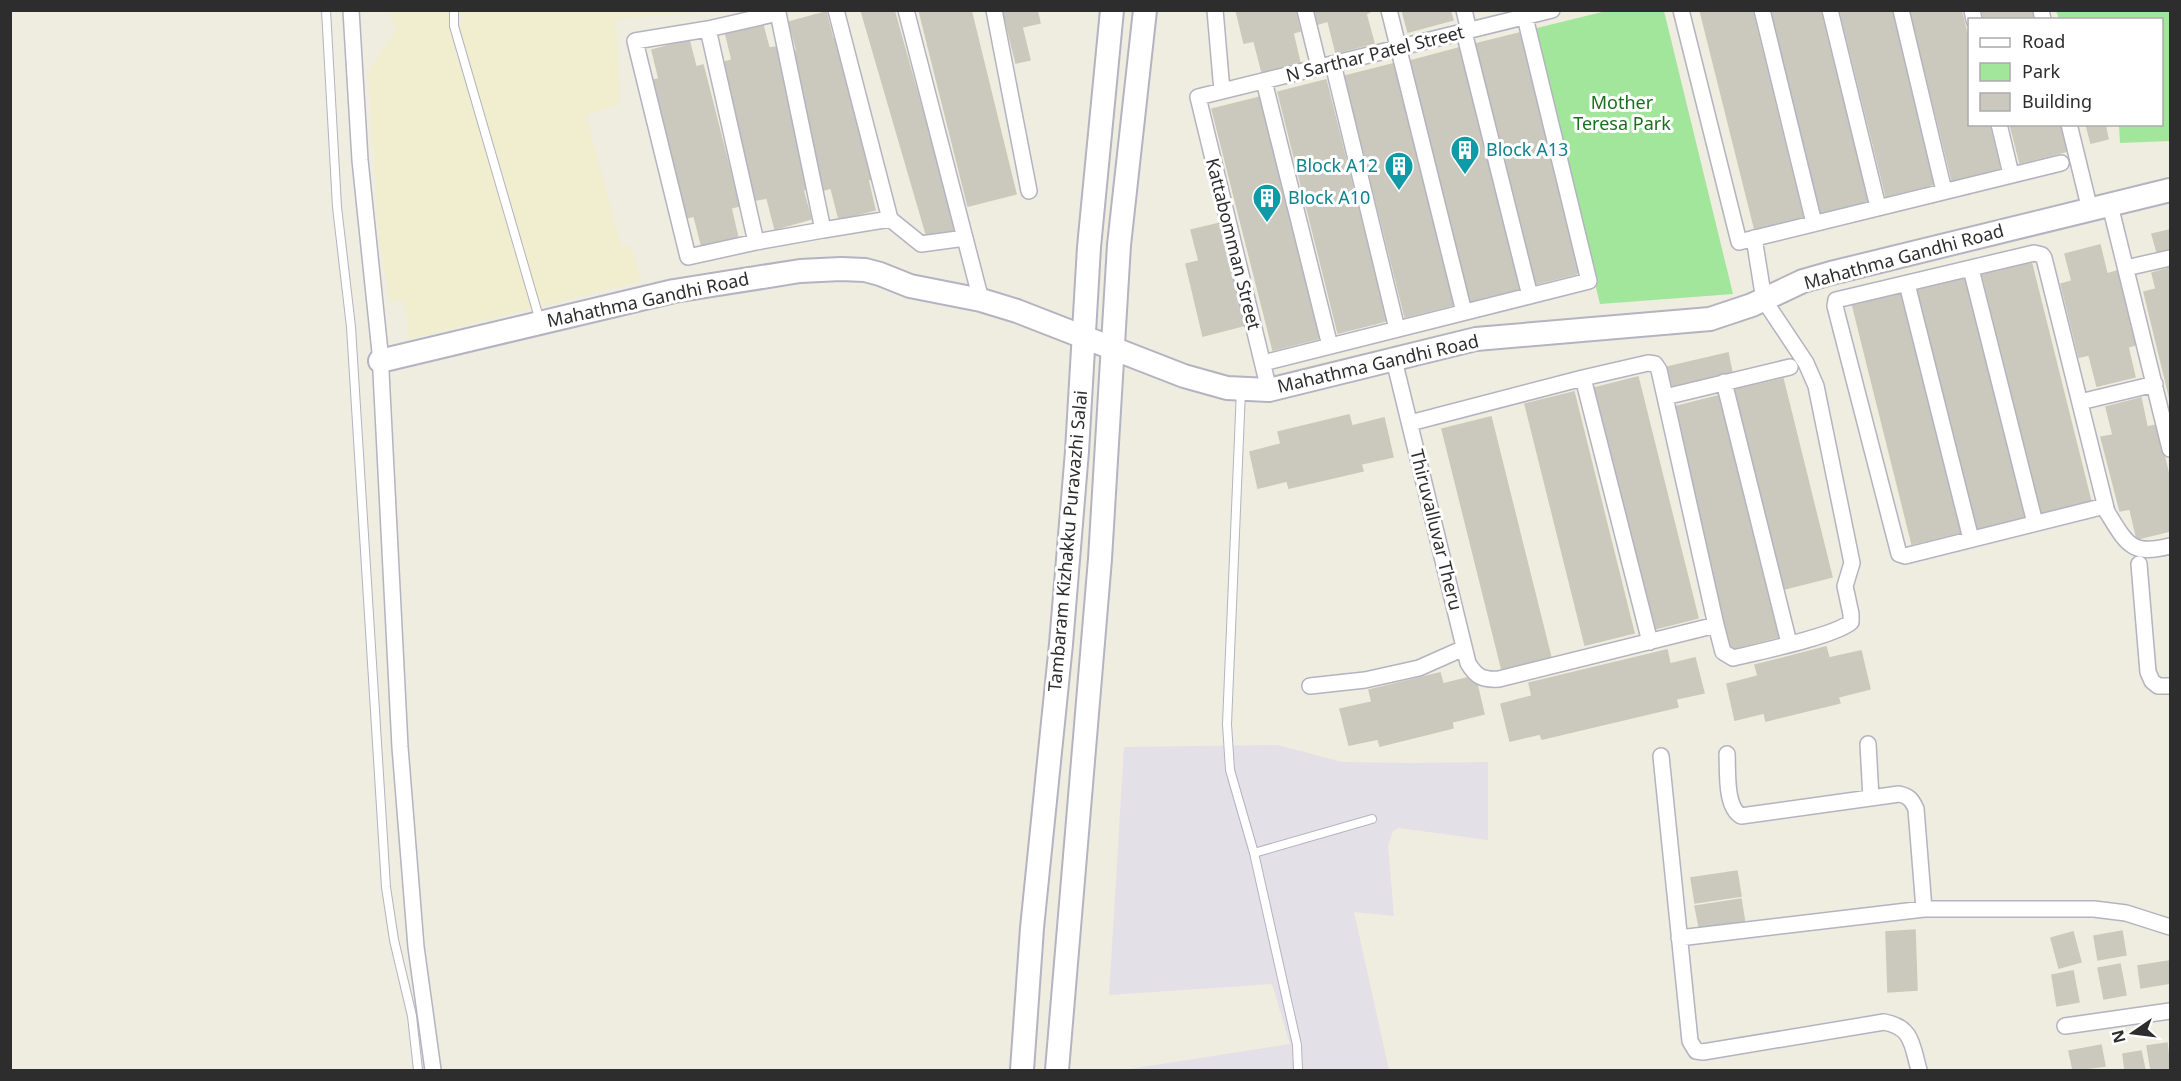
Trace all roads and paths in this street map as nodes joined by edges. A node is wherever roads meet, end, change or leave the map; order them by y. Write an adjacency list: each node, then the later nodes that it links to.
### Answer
1 (326, 10): 90 (lane)
2 (351, 10): 56 (street)
3 (454, 10): 50 (lane)
4 (836, 10): 36 (street)
5 (906, 10): 39 (street)
6 (994, 10): 32 (street)
7 (1112, 10): 52 (main road, Tambaram Kizhakku Puravazhi Salai)
8 (1145, 10): 54 (main road, Tambaram Kizhakku Puravazhi Salai)
9 (1215, 10): 25 (street)
10 (1305, 10): 23 (street)
11 (1389, 10): 22 (street)
12 (1464, 10): 21 (street)
13 (1552, 10): 19 (street, N Sarthar Patel Street)
14 (1681, 10): 40 (street)
15 (1762, 10): 37 (street)
16 (1830, 10): 34 (street)
17 (1901, 10): 33 (street)
18 (783, 12): 20 (street); 38 (street)
19 (1529, 14): 21 (street, N Sarthar Patel Street); 46 (street)
20 (708, 28): 41 (street); 41 (street)
21 (1466, 31): 22 (street, N Sarthar Patel Street); 46 (street)
22 (1398, 48): 23 (street, N Sarthar Patel Street); 49 (street)
23 (1326, 66): 24 (street, N Sarthar Patel Street); 51 (street)
24 (1264, 81): 25 (street, N Sarthar Patel Street); 53 (street)
25 (1222, 91): 26 (street, N Sarthar Patel Street)
26 (1198, 97): 57 (street, Kattabomman Street)
27 (1999, 126): 30 (street)
28 (2070, 126): 35 (street)
29 (2061, 163): 30 (street)
30 (2011, 174): 33 (street)
31 (2170, 190): 35 (main road, Mahathma Gandhi Road)
32 (1029, 191)
33 (1944, 191): 34 (street)
34 (1878, 207): 37 (street)
35 (2100, 207): 44 (street); 48 (main road, Mahathma Gandhi Road)
36 (890, 219): 38 (street); 39 (street)
37 (1814, 223): 40 (street)
38 (823, 230): 41 (street)
39 (964, 238): 47 (street)
40 (1746, 240): 48 (street)
41 (756, 242)
42 (2170, 258): 44 (street)
43 (1971, 268): 45 (street); 65 (street); 69 (street)
44 (2126, 268): 61 (street)
45 (1907, 284): 70 (street); 70 (street)
46 (1530, 296): 49 (street)
47 (981, 300): 50 (main road, Mahathma Gandhi Road); 52 (main road, Mahathma Gandhi Road)
48 (1764, 300): 55 (main road, Mahathma Gandhi Road); 75 (street)
49 (1464, 312): 51 (street)
50 (541, 322): 56 (main road, Mahathma Gandhi Road)
51 (1397, 329): 53 (street)
52 (1083, 336): 54 (main road, Mahathma Gandhi Road); 92 (main road, Tambaram Kizhakku Puravazhi Salai)
53 (1330, 346): 57 (street)
54 (1112, 348): 62 (main road, Mahathma Gandhi Road); 93 (main road, Tambaram Kizhakku Puravazhi Salai)
55 (1394, 360): 63 (main road, Mahathma Gandhi Road); 66 (street, Thiruvalluvar Theru)
56 (380, 361): 91 (street)
57 (1263, 363): 63 (street, Kattabomman Street)
58 (1790, 368): 60 (street)
59 (1582, 378): 64 (street); 66 (street); 74 (street)
60 (1724, 382): 64 (street); 75 (street)
61 (2154, 384): 65 (street); 67 (street)
62 (1241, 389): 63 (main road, Mahathma Gandhi Road); 84 (lane)
63 (1269, 390)
64 (1665, 397): 73 (street)
65 (2080, 402): 68 (street)
66 (1410, 423): 76 (street, Thiruvalluvar Theru)
67 (2170, 449)
68 (2105, 506): 69 (street); 71 (street)
69 (2035, 523): 70 (street)
70 (1971, 539)
71 (2170, 546)
72 (2139, 564): 78 (street)
73 (1716, 625): 74 (street); 75 (street)
74 (1650, 642): 76 (street, Thiruvalluvar Theru)
75 (1789, 644)
76 (1464, 648): 77 (street)
77 (1310, 686)
78 (2170, 686)
79 (1868, 744): 82 (street)
80 (1727, 754): 82 (street)
81 (1661, 756): 87 (street)
82 (1871, 798): 85 (street)
83 (1372, 819): 84 (lane)
84 (1254, 853): 94 (lane)
85 (1924, 909): 86 (street); 87 (street)
86 (2170, 927)
87 (1679, 938): 95 (street)
88 (2170, 1011): 89 (street)
89 (2065, 1026)
90 (418, 1071)
91 (433, 1071)
92 (1022, 1071)
93 (1057, 1071)
94 (1298, 1071)
95 (1919, 1071)

